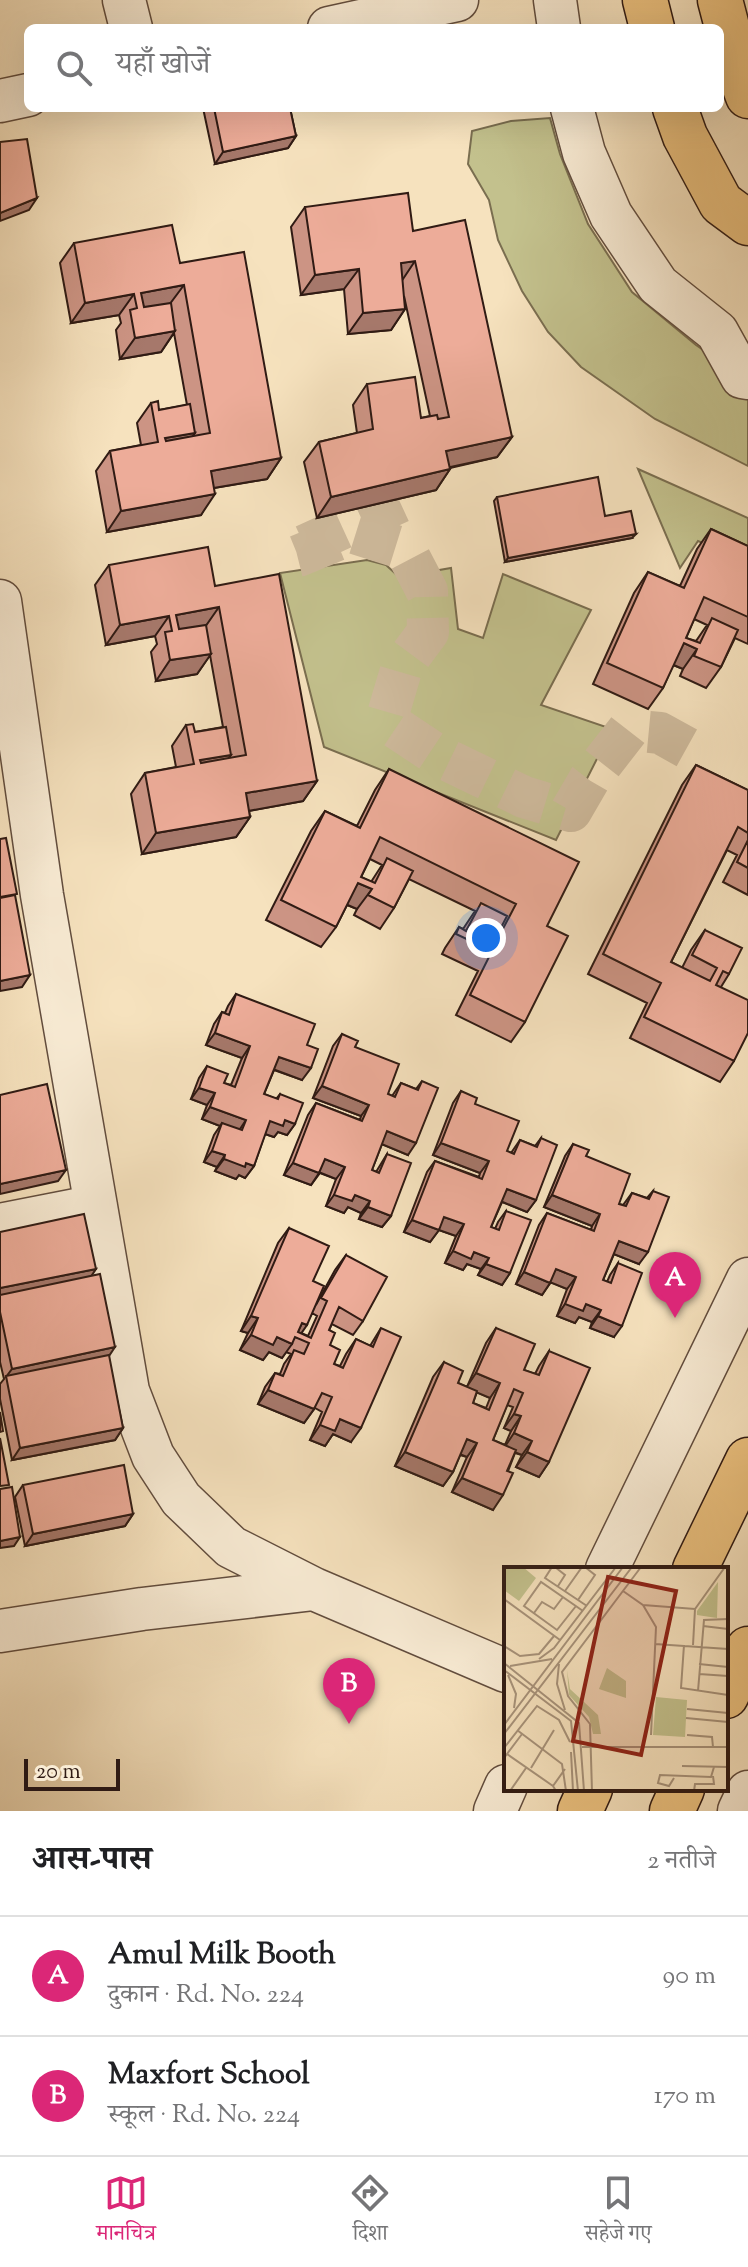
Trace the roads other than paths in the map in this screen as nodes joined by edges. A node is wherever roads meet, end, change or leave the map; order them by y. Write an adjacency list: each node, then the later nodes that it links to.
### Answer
1 (124, 0): 6 (street)
2 (457, 0): 7 (street)
3 (555, 0): 8 (street)
4 (645, 0): 9 (main road)
5 (720, 0): 11 (main road)
6 (130, 24)
7 (347, 24)
8 (558, 24)
9 (651, 24)
10 (24, 96): 12 (street)
11 (748, 96)
12 (0, 101)
13 (573, 112): 16 (street)
14 (676, 112): 15 (main road)
15 (748, 223)
16 (748, 378)
17 (0, 601): 18 (street)
18 (96, 1206): 19 (street); 24 (street)
19 (0, 1225)
20 (748, 1279): 22 (street)
21 (748, 1460): 23 (main road)
22 (608, 1567)
23 (696, 1567)
24 (314, 1589): 25 (street); 27 (street)
25 (0, 1631)
26 (748, 1649): 28 (main road)
27 (504, 1670)
28 (728, 1692)
29 (504, 1791): 33 (street)
30 (589, 1791): 34 (main road)
31 (681, 1791): 35 (main road)
32 (748, 1792): 36 (street)
33 (495, 1811)
34 (580, 1811)
35 (672, 1811)
36 (739, 1811)

